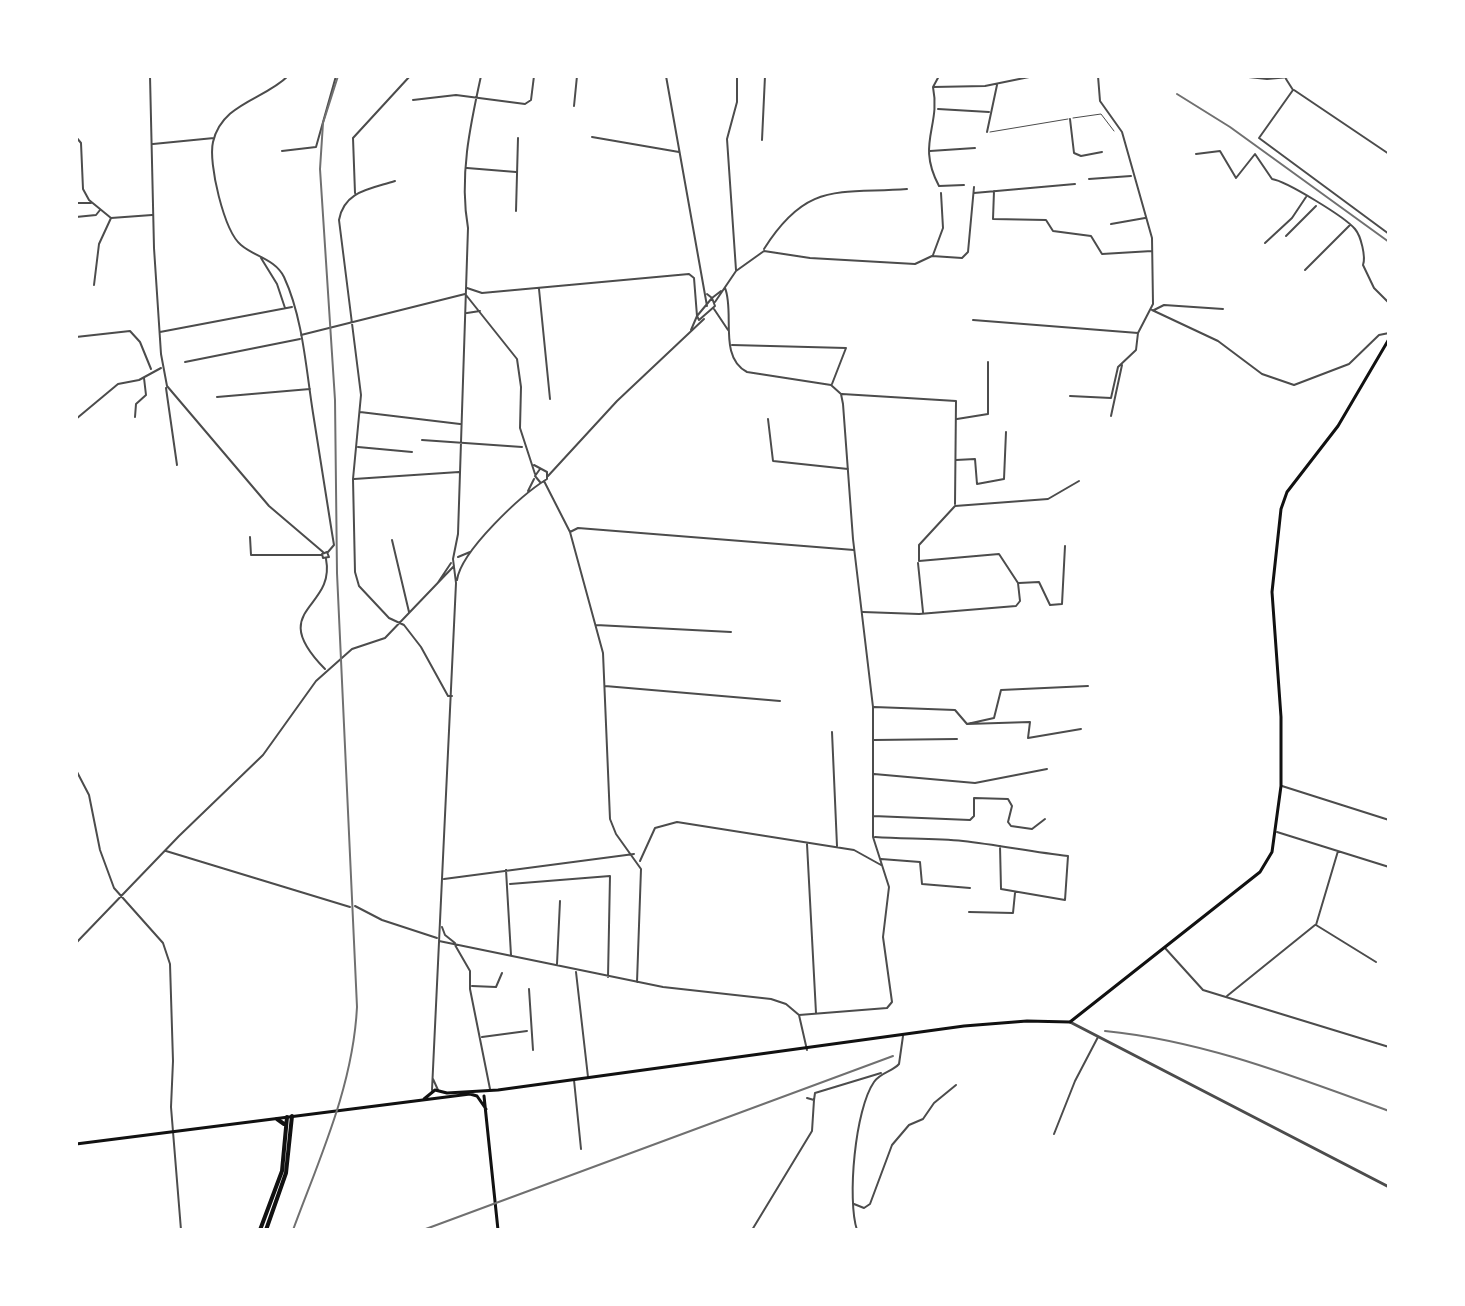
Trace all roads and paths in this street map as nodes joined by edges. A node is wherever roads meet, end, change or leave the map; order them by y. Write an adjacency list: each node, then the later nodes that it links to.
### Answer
1 (150, 76): 33 (street)
2 (288, 76): 30 (street)
3 (336, 76): 35 (street)
4 (410, 76): 53 (street)
5 (481, 76): 20 (street)
6 (534, 76): 20 (street)
7 (577, 76): 22 (street)
8 (666, 76): 36 (street)
9 (737, 76): 76 (street)
10 (765, 76): 32 (street)
11 (939, 76): 18 (street)
12 (1034, 76): 17 (street)
13 (1098, 76): 43 (street)
14 (1239, 76): 16 (street)
15 (1300, 76): 16 (street)
16 (1286, 79): 19 (street)
17 (998, 84): 18 (street); 27 (street)
18 (933, 87): 23 (street)
19 (1293, 90): 40 (street); 66 (street)
20 (476, 99): 21 (street); 41 (street)
21 (413, 100)
22 (574, 106)
23 (936, 108): 24 (street); 37 (street)
24 (989, 112)
25 (1070, 119): 26 (lane); 27 (lane); 38 (street)
26 (1114, 131)
27 (987, 132)
28 (76, 137): 56 (street)
29 (592, 137): 36 (street)
30 (214, 138): 33 (street); 72 (street)
31 (518, 138): 42 (street)
32 (762, 140)
33 (152, 144): 60 (street)
34 (975, 148): 37 (street)
35 (282, 151)
36 (680, 152): 84 (street)
37 (929, 152): 47 (street)
38 (1102, 152)
39 (1196, 154): 54 (street)
40 (1389, 154)
41 (466, 168): 42 (street); 78 (street)
42 (518, 172): 59 (street)
43 (1133, 175): 44 (street); 63 (street)
44 (1089, 179)
45 (395, 181): 53 (street)
46 (1075, 184): 50 (street)
47 (964, 185)
48 (974, 187): 52 (street)
49 (907, 189): 69 (street)
50 (994, 191): 52 (street); 70 (street)
51 (941, 193): 71 (street)
52 (973, 193): 71 (street)
53 (354, 194): 105 (street)
54 (1307, 197): 57 (street); 68 (street)
55 (76, 203): 56 (street)
56 (92, 203): 58 (street)
57 (1318, 204): 65 (street); 67 (street)
58 (100, 210): 61 (street); 62 (street)
59 (516, 211)
60 (153, 215): 62 (street); 108 (street)
61 (76, 217)
62 (111, 218): 77 (street)
63 (1147, 218): 64 (street); 70 (street)
64 (1111, 224)
65 (1350, 225): 75 (street); 88 (street)
66 (1389, 234)
67 (1286, 236)
68 (1265, 243)
69 (764, 251): 71 (street); 76 (street)
70 (1153, 251): 98 (street)
71 (932, 256)
72 (261, 257): 73 (street); 74 (street)
73 (272, 263): 74 (street); 91 (street)
74 (268, 267): 93 (street)
75 (1305, 270)
76 (736, 271): 80 (street)
77 (94, 285)
78 (466, 287): 81 (street); 83 (street)
79 (539, 287): 82 (street); 90 (street); 126 (street)
80 (724, 289): 86 (street); 87 (street); 101 (street)
81 (471, 291): 82 (street); 83 (street); 85 (street)
82 (482, 293): 85 (street)
83 (466, 294): 85 (street); 89 (street); 105 (street)
84 (707, 294): 86 (street); 94 (street)
85 (472, 297): 92 (street)
86 (712, 298): 87 (street); 94 (street)
87 (715, 302): 95 (street)
88 (1389, 303)
89 (466, 306): 92 (street); 99 (street)
90 (697, 306): 94 (street); 100 (street)
91 (293, 307): 93 (street); 112 (street)
92 (478, 307): 97 (street)
93 (285, 308): 108 (street)
94 (706, 308): 100 (street)
95 (714, 309): 102 (street); 103 (street)
96 (1223, 309): 98 (street)
97 (481, 311): 99 (street); 138 (street)
98 (1152, 311): 109 (street); 110 (street)
99 (465, 313): 133 (street)
100 (697, 316): 102 (street); 106 (street)
101 (728, 317): 103 (street); 107 (street)
102 (704, 319): 106 (street)
103 (722, 319): 107 (street)
104 (973, 320): 109 (street)
105 (350, 324): 112 (street); 127 (street)
106 (691, 330): 143 (street)
107 (729, 331): 113 (street)
108 (159, 332): 117 (street)
109 (1138, 333): 116 (street)
110 (1389, 336): 192 (main road)
111 (76, 337): 118 (street)
112 (300, 337): 114 (street); 122 (street)
113 (731, 346): 120 (street); 120 (street)
114 (185, 362)
115 (988, 362): 132 (street)
116 (1122, 363): 124 (street); 128 (street)
117 (162, 367): 118 (street); 121 (street)
118 (152, 370): 119 (street)
119 (143, 377): 129 (street); 130 (street)
120 (831, 385): 123 (street)
121 (167, 386): 142 (street); 160 (street)
122 (310, 389): 125 (street); 160 (street)
123 (841, 394): 132 (street); 145 (street)
124 (1070, 396)
125 (217, 397)
126 (550, 399)
127 (360, 412): 133 (street); 137 (street)
128 (1111, 416)
129 (135, 417)
130 (76, 419)
131 (768, 419): 145 (street)
132 (956, 419): 140 (street)
133 (461, 424): 136 (street)
134 (1006, 432): 140 (street)
135 (422, 440): 136 (street)
136 (461, 444): 138 (street); 146 (street)
137 (357, 447): 139 (street); 149 (street)
138 (523, 447): 141 (street)
139 (412, 452)
140 (955, 460): 153 (street)
141 (533, 464): 144 (street); 147 (street)
142 (177, 465)
143 (556, 465): 144 (street); 148 (street)
144 (542, 469): 147 (street); 148 (street)
145 (849, 469): 159 (street)
146 (459, 472): 149 (street); 163 (street)
147 (535, 476): 151 (street); 152 (street)
148 (548, 476): 151 (street)
149 (353, 479): 175 (street)
150 (1079, 481): 153 (street)
151 (543, 482): 152 (street); 154 (street)
152 (528, 493): 158 (street)
153 (955, 506): 164 (street)
154 (570, 532): 159 (street); 176 (street)
155 (250, 537): 160 (street)
156 (392, 540): 172 (street)
157 (1065, 546): 170 (street)
158 (471, 551): 161 (street); 165 (street)
159 (855, 551): 173 (street)
160 (324, 553): 162 (street); 162 (street)
161 (458, 557): 163 (street); 165 (street)
162 (326, 559): 178 (street)
163 (452, 560): 166 (street); 171 (street)
164 (919, 561): 170 (street); 174 (street)
165 (461, 564): 166 (street); 169 (street)
166 (454, 566): 167 (street); 168 (street)
167 (445, 577): 168 (street); 171 (street)
168 (455, 578): 169 (street)
169 (456, 583): 181 (street)
170 (1018, 583): 174 (street)
171 (436, 585): 172 (street)
172 (409, 612): 175 (street)
173 (863, 612): 174 (street); 183 (street)
174 (923, 613)
175 (398, 621): 178 (street); 181 (street)
176 (594, 624): 177 (street); 179 (street)
177 (731, 632)
178 (326, 671): 201 (street)
179 (604, 685): 182 (street); 203 (street)
180 (1088, 686): 184 (street)
181 (452, 696): 209 (street)
182 (780, 701)
183 (873, 707): 184 (street); 188 (street)
184 (967, 724): 185 (street)
185 (1081, 729)
186 (832, 732): 200 (street)
187 (957, 739): 188 (street)
188 (873, 740): 191 (street)
189 (1047, 769): 191 (street)
190 (76, 770): 213 (street)
191 (873, 774): 193 (street)
192 (1281, 786): 195 (street); 196 (main road)
193 (871, 816): 194 (street); 197 (street)
194 (1045, 819)
195 (1389, 820)
196 (1276, 831): 202 (street); 224 (main road)
197 (873, 837): 199 (street); 204 (street)
198 (807, 841): 200 (street); 205 (street); 235 (street)
199 (1000, 846): 212 (street); 212 (street)
200 (838, 847): 206 (street)
201 (165, 851): 213 (street); 216 (street)
202 (1338, 851): 207 (street); 219 (street)
203 (634, 854): 205 (street); 208 (street)
204 (880, 859): 206 (street); 211 (street)
205 (639, 862): 231 (street)
206 (882, 865): 235 (street)
207 (1389, 867)
208 (506, 868): 209 (street); 225 (street)
209 (443, 879): 218 (street)
210 (510, 884): 230 (street)
211 (970, 888)
212 (1015, 892): 217 (street)
213 (119, 896): 222 (street); 262 (street)
214 (560, 901): 227 (street)
215 (355, 906): 221 (street)
216 (350, 907)
217 (969, 912)
218 (441, 925): 220 (street); 221 (street)
219 (1316, 925): 226 (street); 234 (street)
220 (446, 936): 221 (street); 221 (street); 223 (street)
221 (441, 940): 223 (street); 251 (street)
222 (76, 943)
223 (456, 944): 225 (street); 232 (street)
224 (1164, 948): 234 (street); 237 (main road)
225 (512, 957): 227 (street)
226 (1376, 962)
227 (557, 966): 228 (street)
228 (575, 970): 230 (street); 246 (street)
229 (502, 973): 232 (street)
230 (608, 977): 231 (street)
231 (637, 982): 236 (street)
232 (470, 986): 240 (street)
233 (529, 989): 238 (street)
234 (1226, 997): 242 (street)
235 (816, 1014): 236 (street)
236 (799, 1015): 244 (street)
237 (1070, 1022): 239 (main road); 241 (street)
238 (529, 1031): 240 (street); 243 (street)
239 (903, 1036): 244 (main road); 245 (street)
240 (481, 1037): 249 (street)
241 (1098, 1037): 263 (street); 266 (street)
242 (1389, 1047)
243 (533, 1050)
244 (807, 1050): 246 (main road)
245 (884, 1072): 257 (street); 267 (street)
246 (588, 1078): 247 (main road)
247 (574, 1080): 250 (main road); 265 (street)
248 (956, 1085): 267 (street)
249 (488, 1087): 250 (main road); 252 (main road)
250 (498, 1090): 252 (main road)
251 (435, 1091): 252 (main road); 254 (main road); 254 (main road); 256 (main road)
252 (483, 1092): 253 (main road); 253 (main road); 258 (main road)
253 (477, 1096): 254 (main road); 258 (main road)
254 (436, 1098): 256 (main road)
255 (807, 1098): 257 (street)
256 (424, 1099): 259 (main road)
257 (814, 1100): 272 (street)
258 (486, 1109): 271 (main road)
259 (290, 1117): 260 (main road); 261 (highway); 270 (highway)
260 (277, 1119): 261 (highway); 262 (main road)
261 (284, 1124): 269 (highway)
262 (173, 1133): 264 (main road); 268 (street)
263 (1054, 1134)
264 (76, 1144)
265 (581, 1149)
266 (1389, 1187)
267 (854, 1203): 273 (street)
268 (181, 1230)
269 (260, 1230)
270 (266, 1230)
271 (498, 1230)
272 (752, 1230)
273 (857, 1230)

